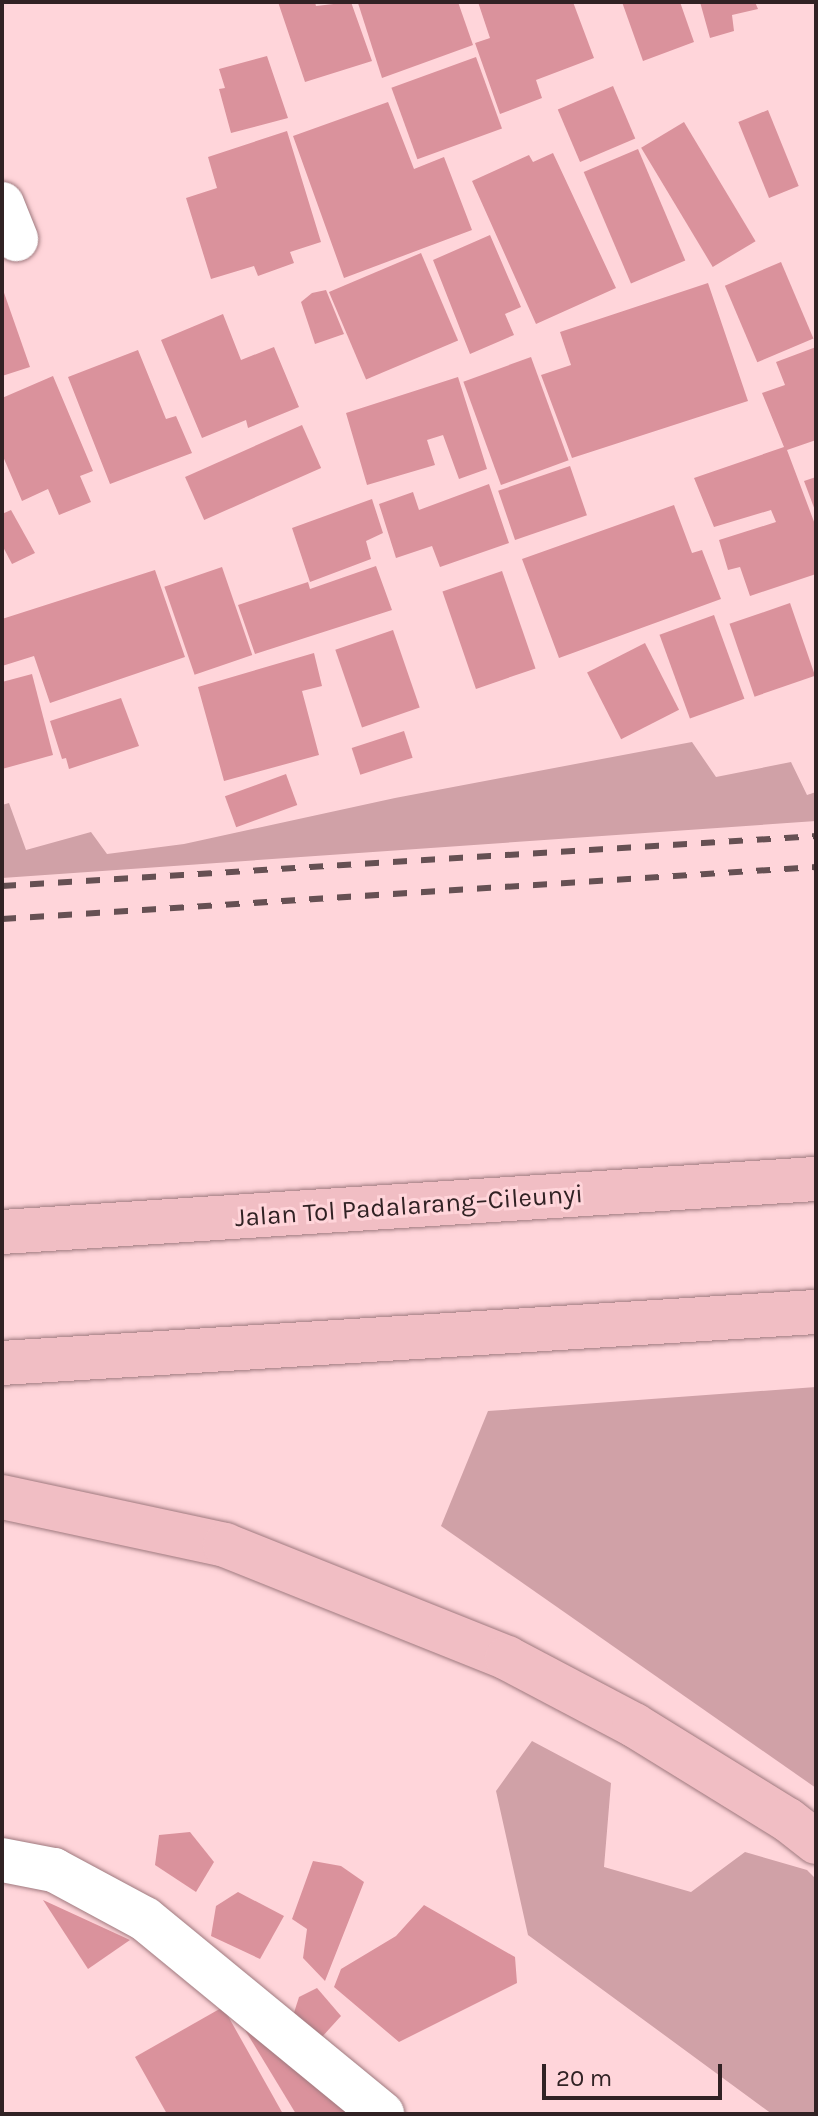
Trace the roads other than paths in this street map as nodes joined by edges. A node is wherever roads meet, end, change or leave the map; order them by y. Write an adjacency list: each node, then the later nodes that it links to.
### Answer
1 (816, 1179): 2 (highway, Jalan Tol Padalarang–Cileunyi)
2 (2, 1232)
3 (816, 1312): 4 (highway)
4 (2, 1363)
5 (2, 1497): 6 (highway)
6 (816, 1842)
7 (2, 1860): 8 (street)
8 (382, 2114)

